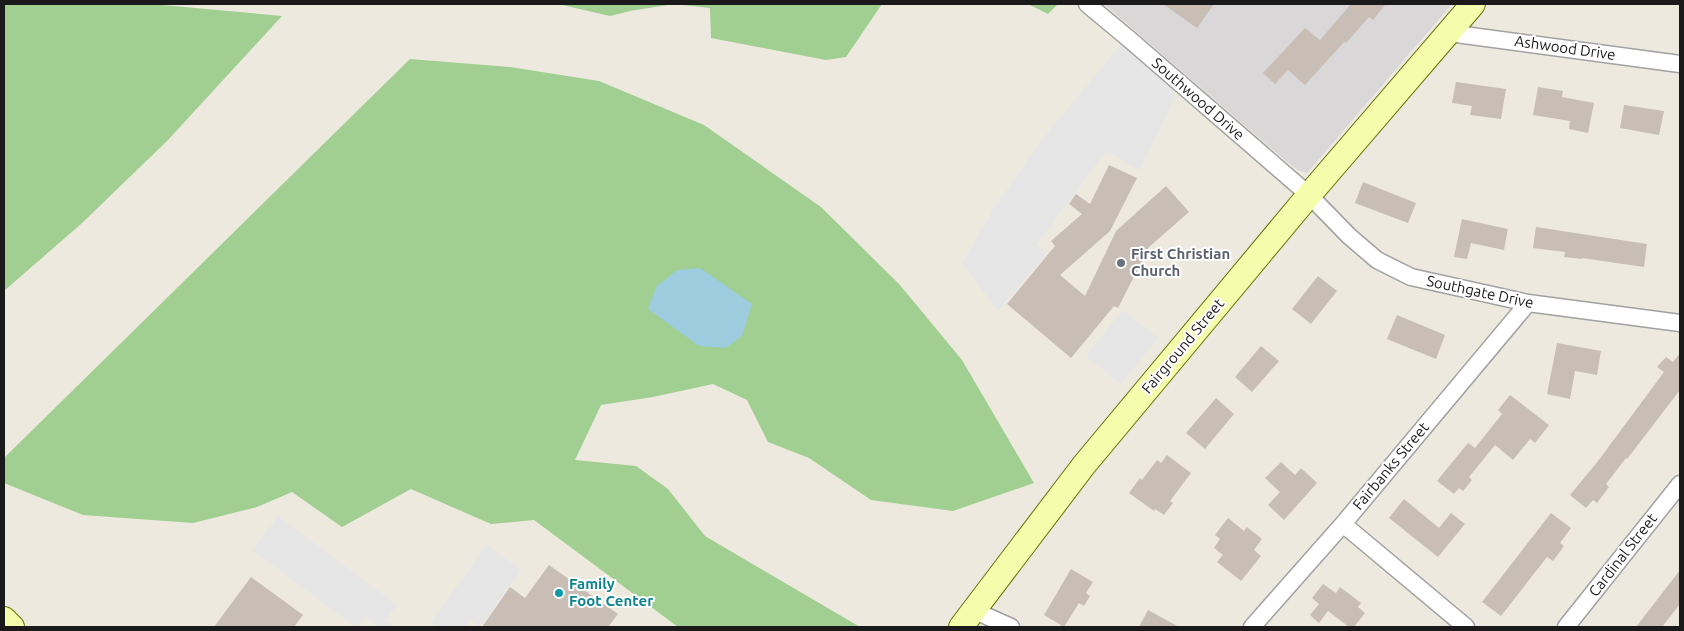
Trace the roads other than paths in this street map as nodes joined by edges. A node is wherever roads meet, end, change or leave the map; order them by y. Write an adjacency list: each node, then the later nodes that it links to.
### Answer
1 (1086, 4): 5 (street, Southwood Drive)
2 (1473, 4): 3 (street, Fairground Street)
3 (1449, 32): 4 (street, Ashwood Drive); 5 (street, Fairground Street)
4 (1680, 64)
5 (1309, 195): 6 (street, Southgate Drive); 11 (street, Fairground Street)
6 (1528, 303): 7 (street, Southgate Drive); 9 (street, Fairbanks Street)
7 (1680, 323)
8 (1680, 484): 16 (street, Cardinal Street)
9 (1343, 524): 14 (street, Fairbanks Street); 15 (street)
10 (4, 619): 12 (street)
11 (967, 619): 13 (street)
12 (12, 627)
13 (1011, 627)
14 (1252, 627)
15 (1466, 627)
16 (1566, 627)

